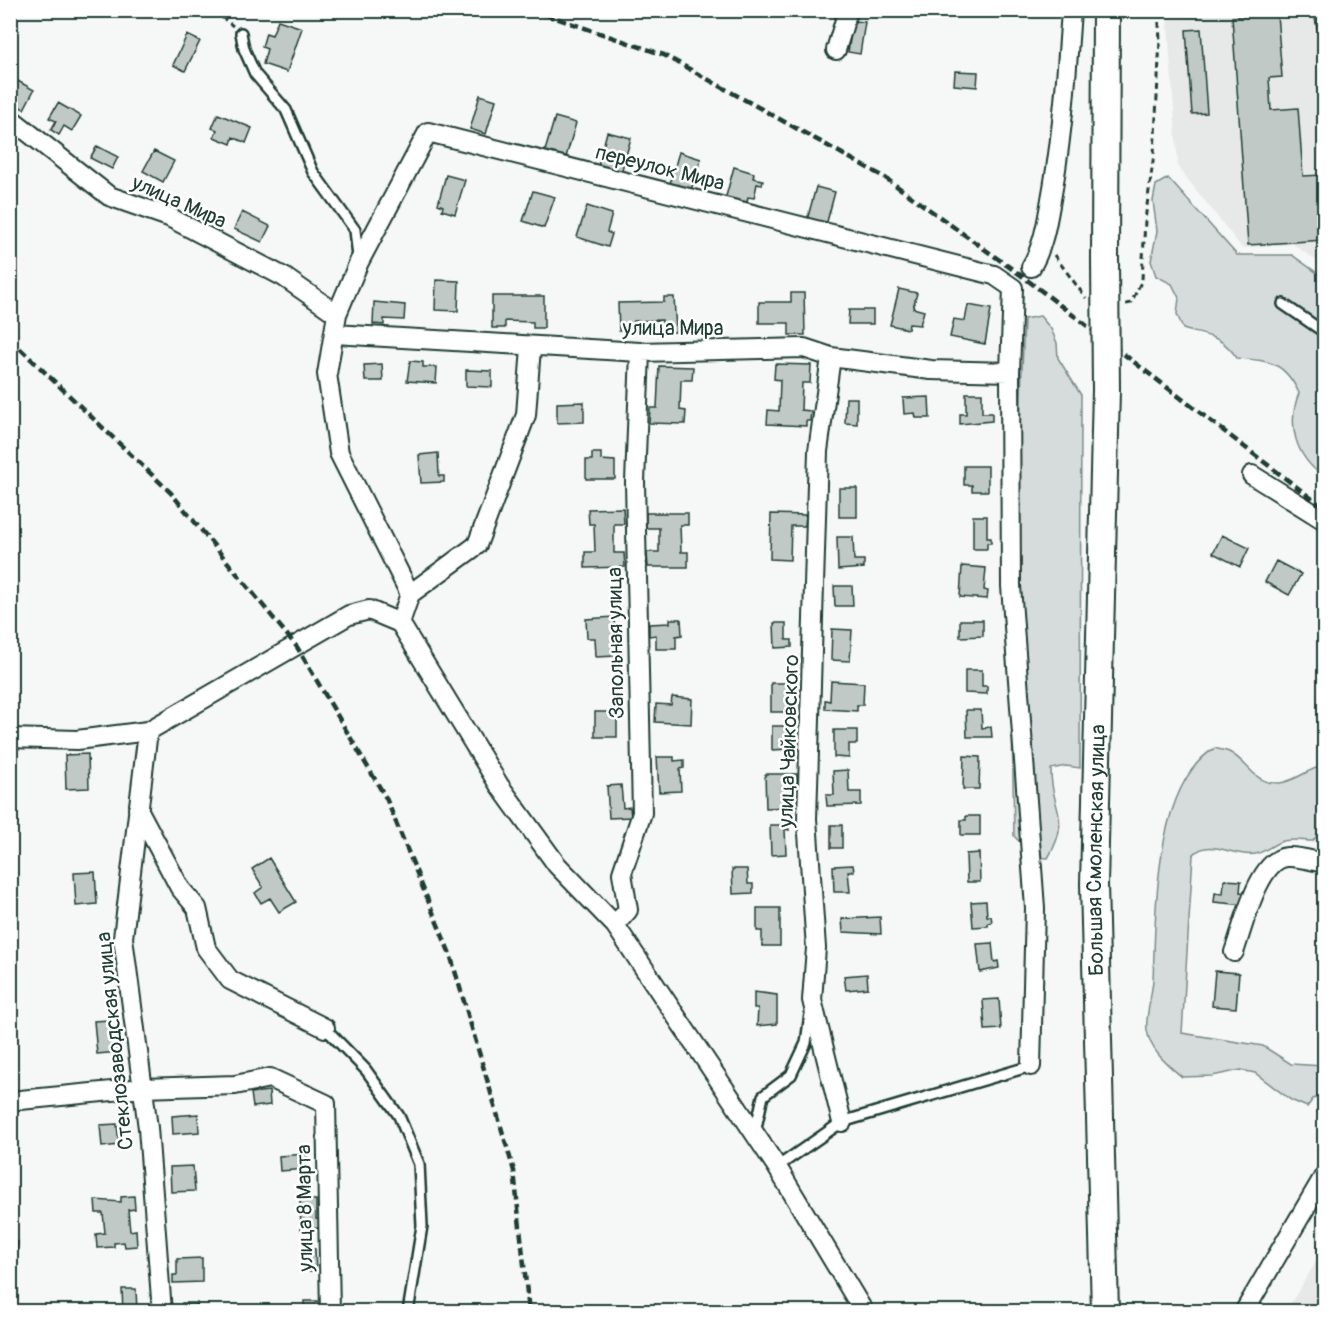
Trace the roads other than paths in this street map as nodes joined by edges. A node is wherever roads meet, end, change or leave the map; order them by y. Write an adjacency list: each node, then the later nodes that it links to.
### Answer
1 (848, 10): 5 (street)
2 (1071, 10): 8 (street)
3 (1106, 10): 40 (main road, Большая Смоленская улица, bridge)
4 (241, 33): 7 (lane)
5 (836, 50)
6 (10, 118): 10 (street, улица Мира)
7 (359, 262): 10 (street, переулок Мира); 16 (street, переулок Мира)
8 (1031, 267)
9 (1283, 304): 11 (lane)
10 (337, 314): 12 (street, переулок Мира)
11 (1324, 332)
12 (334, 334): 13 (street, улица Мира); 19 (street, переулок Мира)
13 (531, 347): 14 (street, улица Мира); 19 (street)
14 (640, 352): 15 (street, улица Мира); 25 (street, Запольная улица)
15 (831, 357): 16 (street, улица Мира); 27 (street, улица Чайковского)
16 (1010, 372): 29 (street)
17 (1252, 475): 18 (street)
18 (1324, 520)
19 (410, 594): 20 (street)
20 (400, 623): 21 (street); 25 (street)
21 (148, 731): 22 (street); 23 (street, Стеклозаводская улица)
22 (10, 738)
23 (138, 809): 28 (street); 30 (street, Стеклозаводская улица)
24 (1324, 863): 26 (street)
25 (615, 925): 33 (street)
26 (1234, 952)
27 (812, 1000): 32 (street, улица Чайковского); 33 (lane)
28 (325, 1028): 38 (lane)
29 (1031, 1065): 32 (lane)
30 (143, 1088): 31 (street); 36 (street, Стеклозаводская улица); 37 (street, улица 8 Марта)
31 (10, 1101)
32 (842, 1122): 34 (lane)
33 (755, 1134): 34 (street)
34 (777, 1167): 39 (street)
35 (1324, 1176): 41 (street)
36 (162, 1311)
37 (330, 1311)
38 (408, 1311)
39 (864, 1311)
40 (1105, 1311)
41 (1244, 1311)

